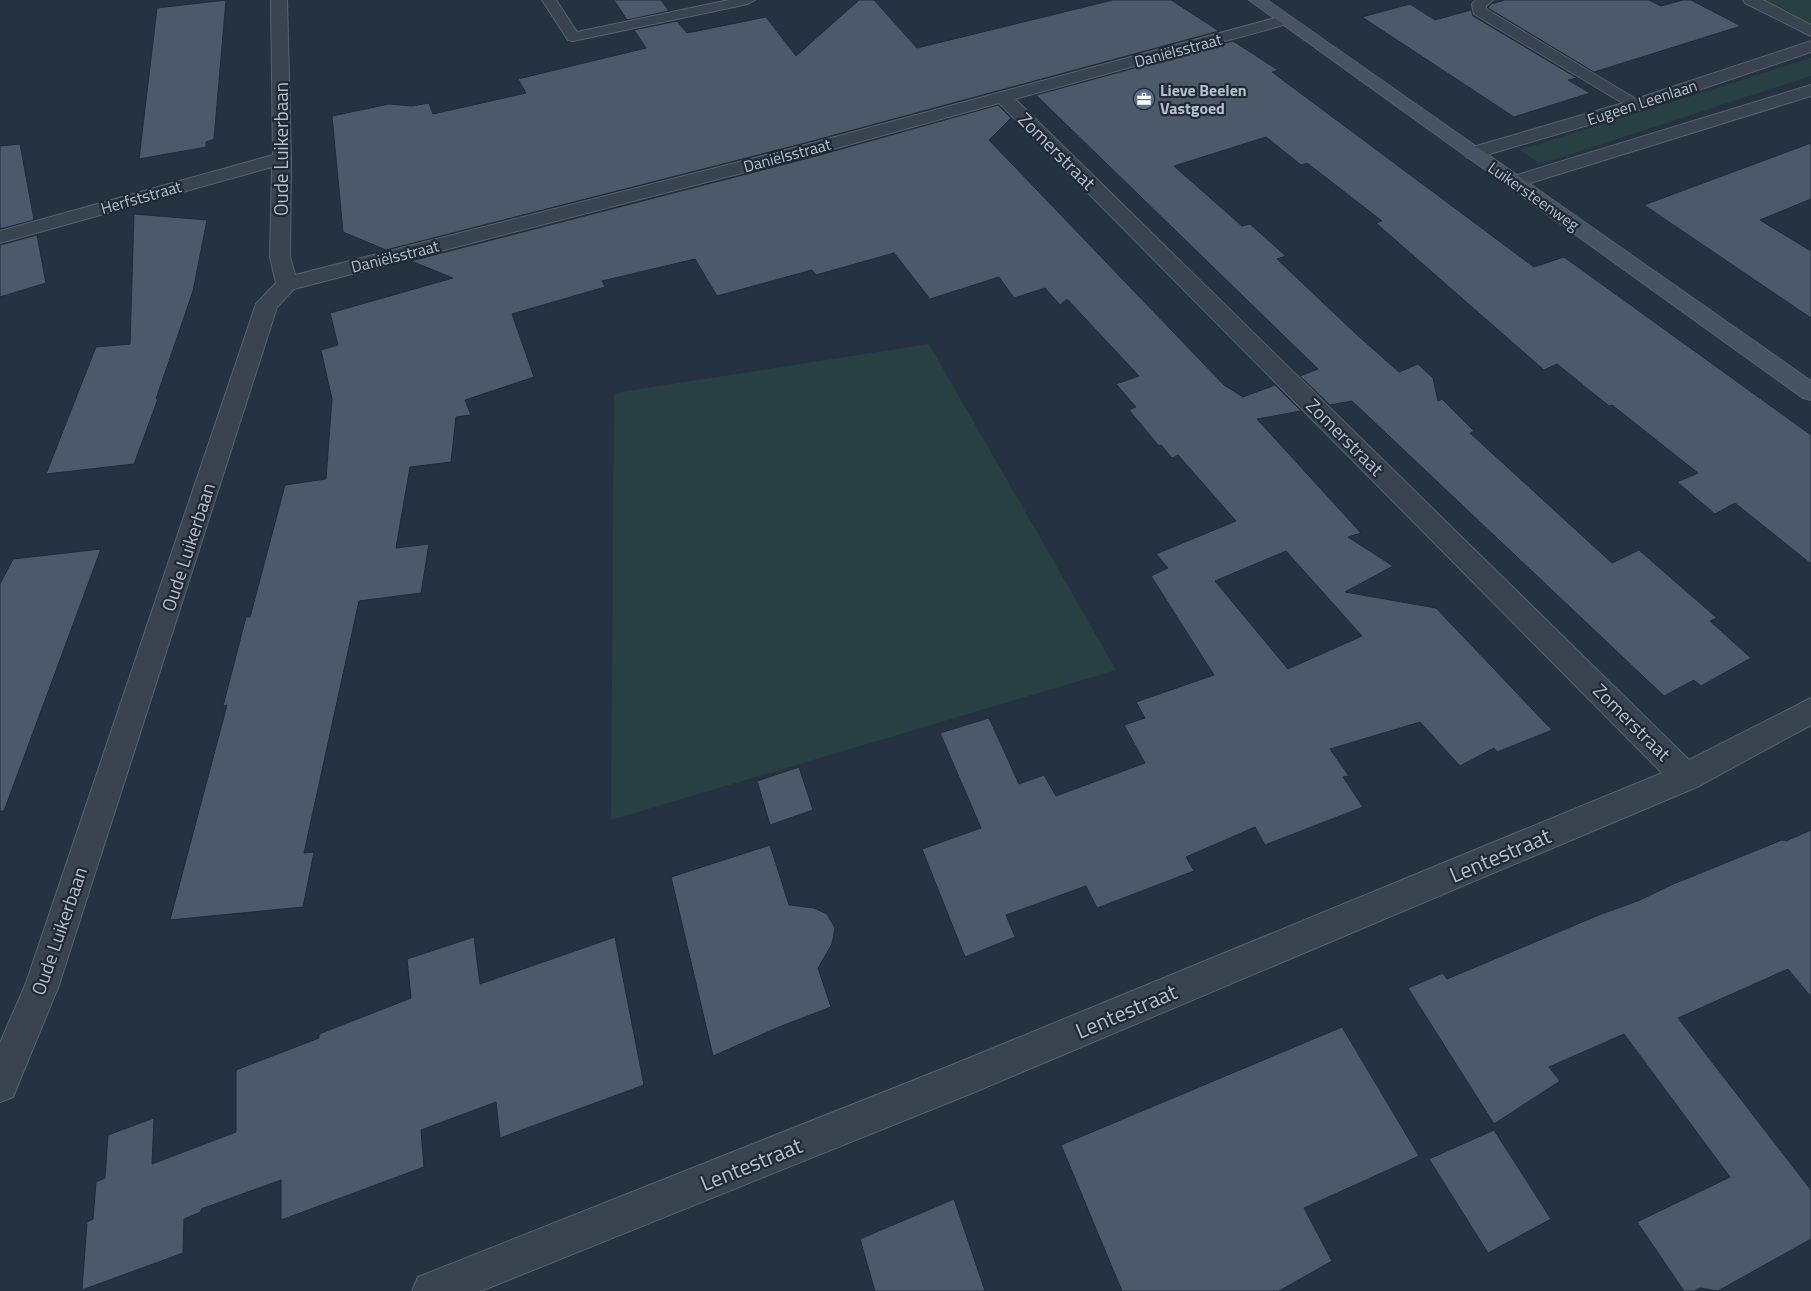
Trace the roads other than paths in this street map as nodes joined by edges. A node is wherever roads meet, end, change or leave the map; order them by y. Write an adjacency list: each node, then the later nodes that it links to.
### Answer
1 (279, 0): 14 (street, Oude Luikerbaan)
2 (550, 0): 3 (lane)
3 (748, 0)
4 (1257, 0): 7 (main road, Luikersteenweg)
5 (1486, 0): 12 (lane)
6 (1751, 0): 8 (street)
7 (1285, 20): 11 (street, Daniëlsstraat); 13 (main road, Luikersteenweg)
8 (1811, 31)
9 (1811, 46): 12 (street, Eugeen Leenlaan)
10 (1811, 90): 15 (street, Eugeen Leenlaan)
11 (1003, 97): 17 (street, Daniëlsstraat); 20 (street, Zomerstraat)
12 (1636, 105): 13 (street, Eugeen Leenlaan)
13 (1473, 153): 15 (main road, Luikersteenweg)
14 (282, 158): 16 (street, Herfststraat); 17 (street, Oude Luikerbaan)
15 (1514, 182): 18 (main road, Luikersteenweg)
16 (0, 237)
17 (287, 284): 21 (street, Oude Luikerbaan)
18 (1811, 392)
19 (1811, 711): 20 (street, Lentestraat)
20 (1686, 777): 22 (street, Lentestraat)
21 (0, 1084)
22 (432, 1291)

